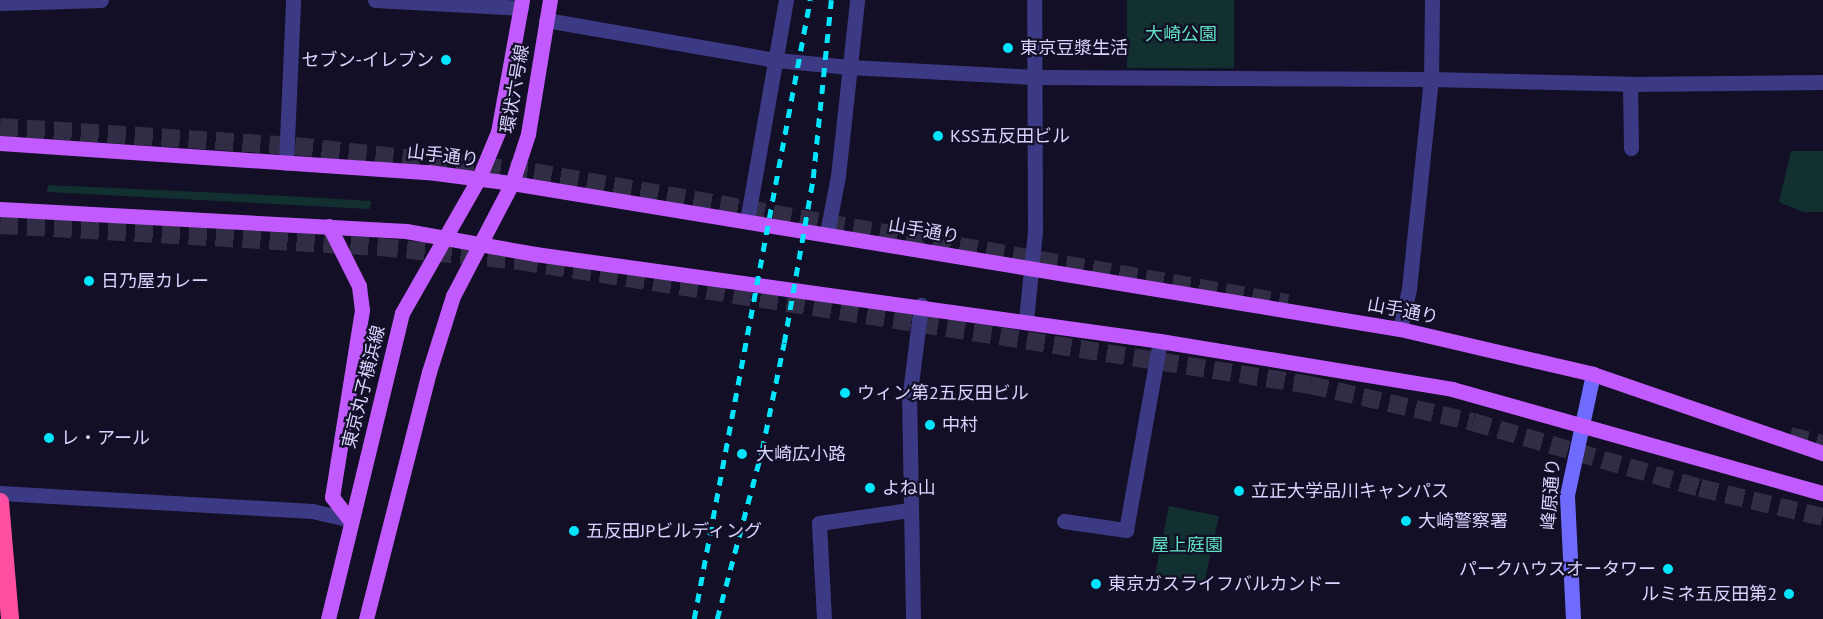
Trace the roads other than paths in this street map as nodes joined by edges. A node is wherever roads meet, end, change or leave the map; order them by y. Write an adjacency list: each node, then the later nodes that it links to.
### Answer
1 (101, 0): 9 (street)
2 (293, 0): 20 (street)
3 (375, 0): 10 (street)
4 (549, 0): 11 (main road, 環状六号線)
5 (786, 0): 12 (street)
6 (857, 0): 13 (street)
7 (1034, 0): 14 (street)
8 (1432, 0): 15 (street)
9 (0, 3)
10 (522, 4): 21 (main road, 環状六号線)
11 (546, 20): 12 (street); 22 (main road, 環状六号線)
12 (776, 60): 13 (street); 24 (street)
13 (850, 67): 14 (street); 26 (street)
14 (1034, 77): 15 (street); 29 (street)
15 (1431, 79): 17 (street); 32 (street)
16 (1823, 82): 17 (street)
17 (1630, 84): 19 (street)
18 (0, 143): 20 (main road, 山手通り)
19 (1630, 148)
20 (286, 163): 21 (main road, 山手通り)
21 (478, 180): 22 (main road, 山手通り); 27 (main road, 東京丸子横浜線)
22 (512, 183): 24 (main road, 山手通り); 28 (main road)
23 (0, 209): 25 (main road)
24 (747, 221): 26 (main road, 山手通り)
25 (329, 226): 27 (main road); 41 (main road)
26 (827, 233): 29 (main road, 山手通り)
27 (444, 236): 28 (main road); 41 (main road, 東京丸子横浜線)
28 (481, 242): 30 (main road); 45 (main road)
29 (1034, 270): 31 (street); 32 (main road, 山手通り)
30 (921, 305): 31 (main road); 40 (street)
31 (1026, 320): 33 (main road)
32 (1400, 329): 34 (main road, 山手通り)
33 (1160, 341): 35 (main road); 42 (street)
34 (1593, 374): 35 (street, 峰原通り); 36 (main road, 山手通り)
35 (1580, 423): 38 (main road); 48 (street, 峰原通り)
36 (1823, 453)
37 (0, 493): 41 (street)
38 (1823, 493)
39 (0, 502): 43 (highway)
40 (909, 510): 46 (street); 47 (street)
41 (350, 520): 44 (main road, 東京丸子横浜線)
42 (1064, 521)
43 (10, 619)
44 (328, 619)
45 (366, 619)
46 (824, 619)
47 (913, 619)
48 (1573, 619)

